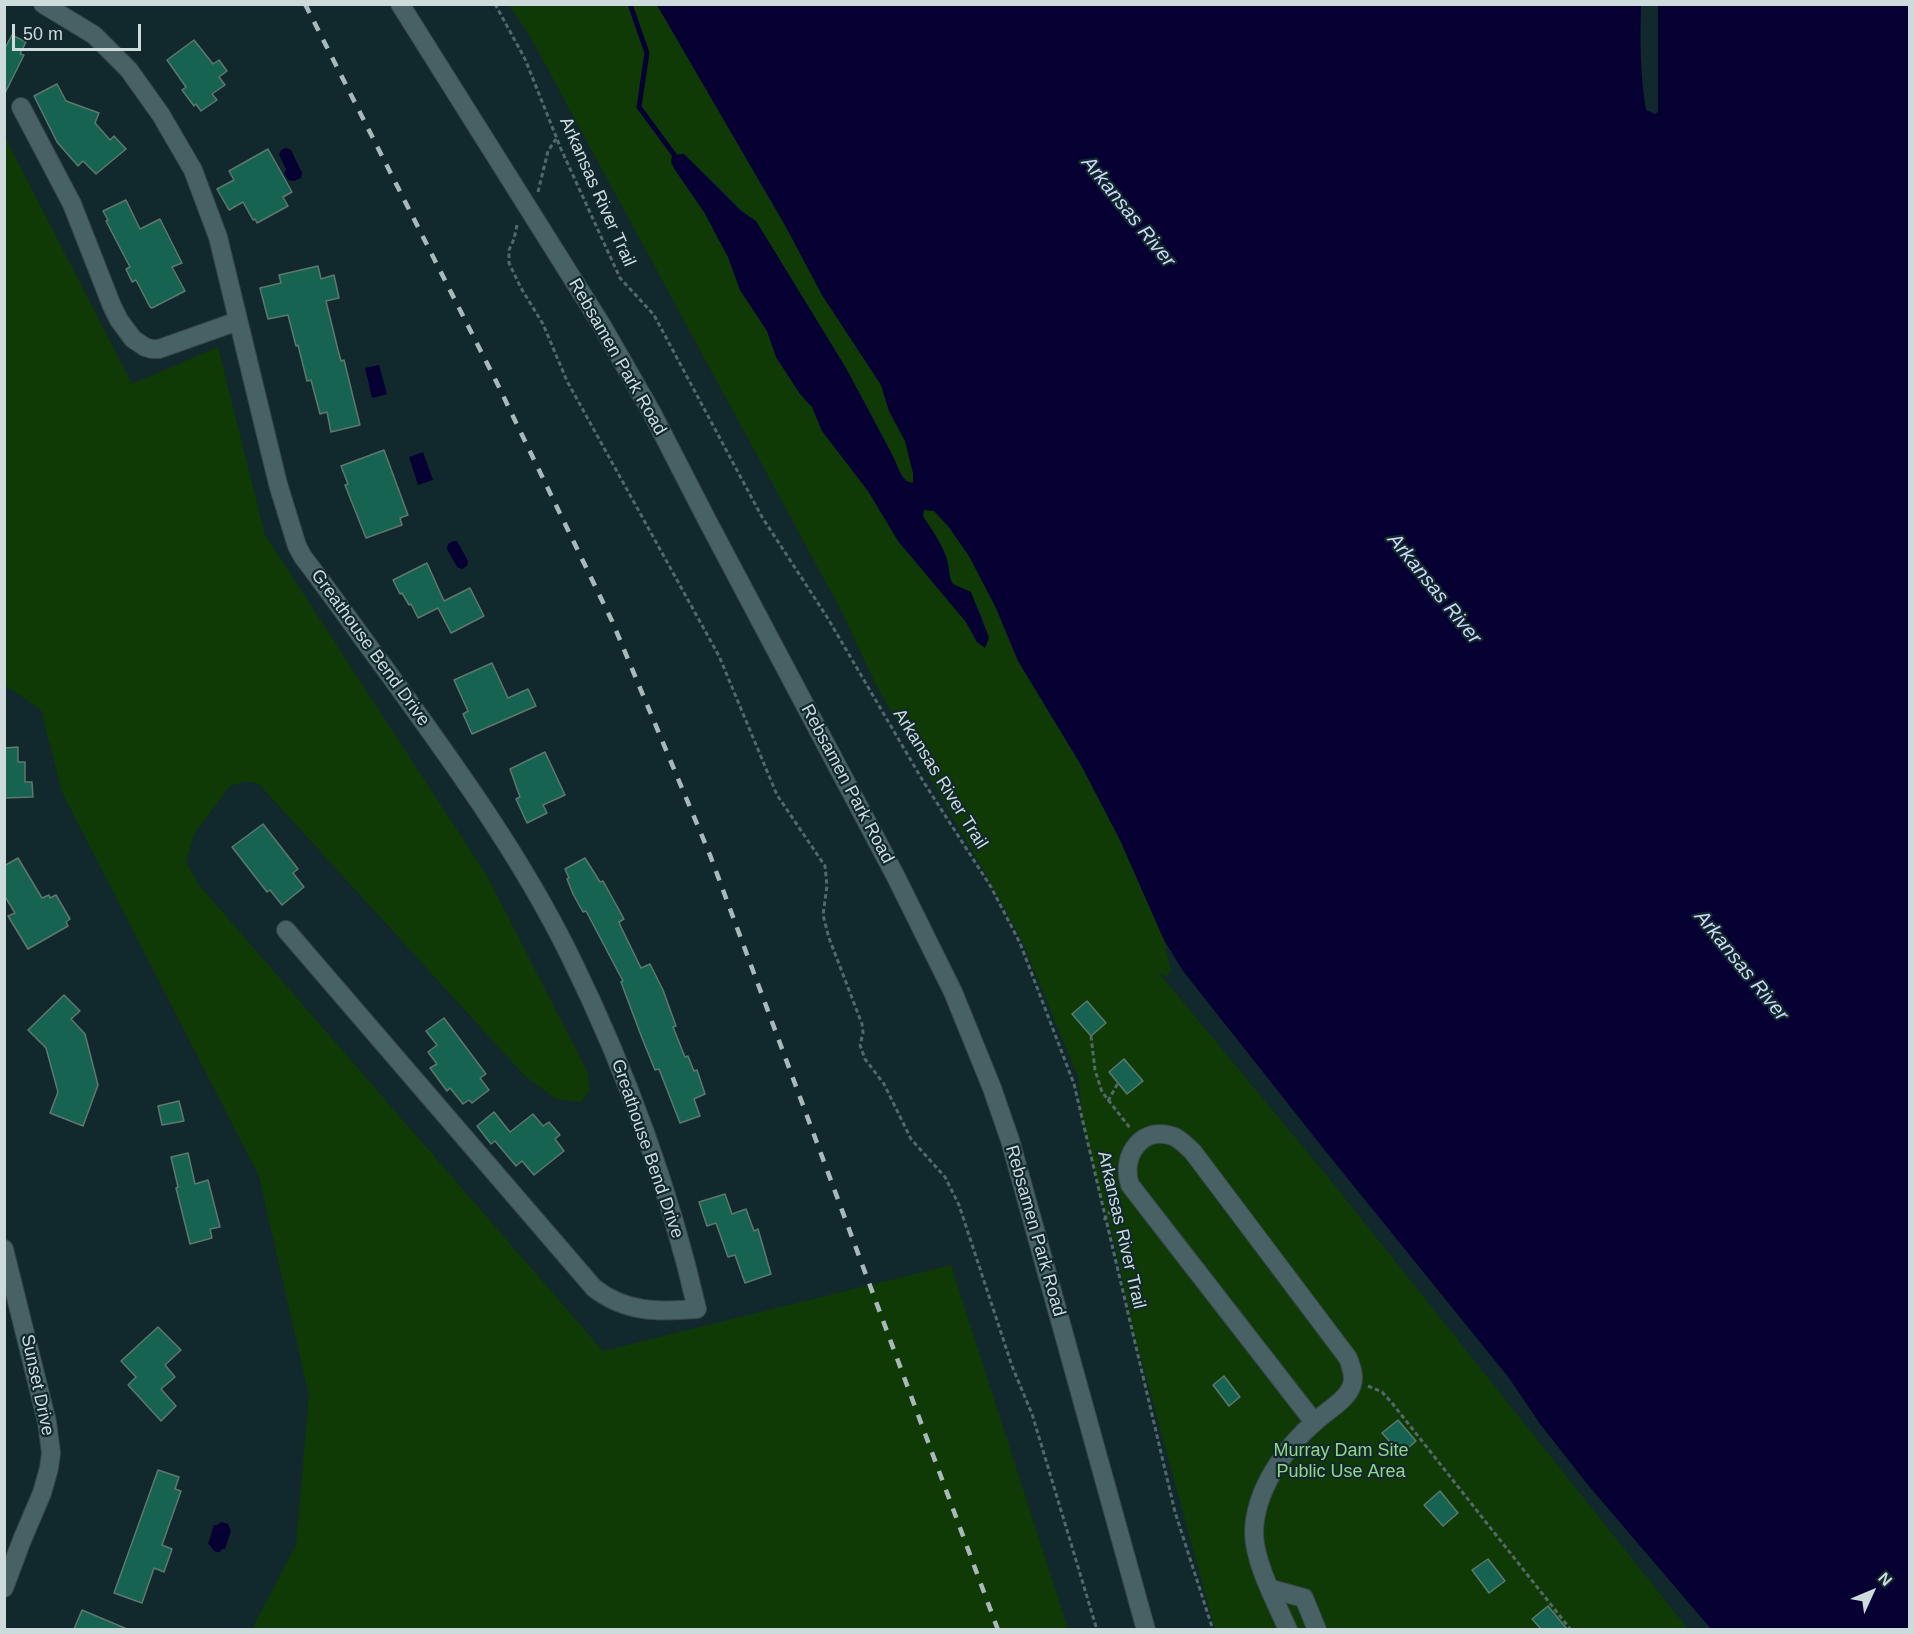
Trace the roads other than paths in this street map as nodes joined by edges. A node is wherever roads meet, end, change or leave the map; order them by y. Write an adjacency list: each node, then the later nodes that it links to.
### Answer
1 (43, 4): 4 (street, Greathouse Bend Drive)
2 (400, 4): 10 (street, Rebsamen Park Road)
3 (21, 107): 4 (street)
4 (238, 321): 5 (street, Greathouse Bend Drive)
5 (286, 930)
6 (4, 1249): 8 (street, Sunset Drive)
7 (1314, 1422): 7 (street); 9 (street)
8 (4, 1588)
9 (1271, 1589): 11 (street); 12 (street)
10 (1146, 1629)
11 (1288, 1629)
12 (1317, 1629)

